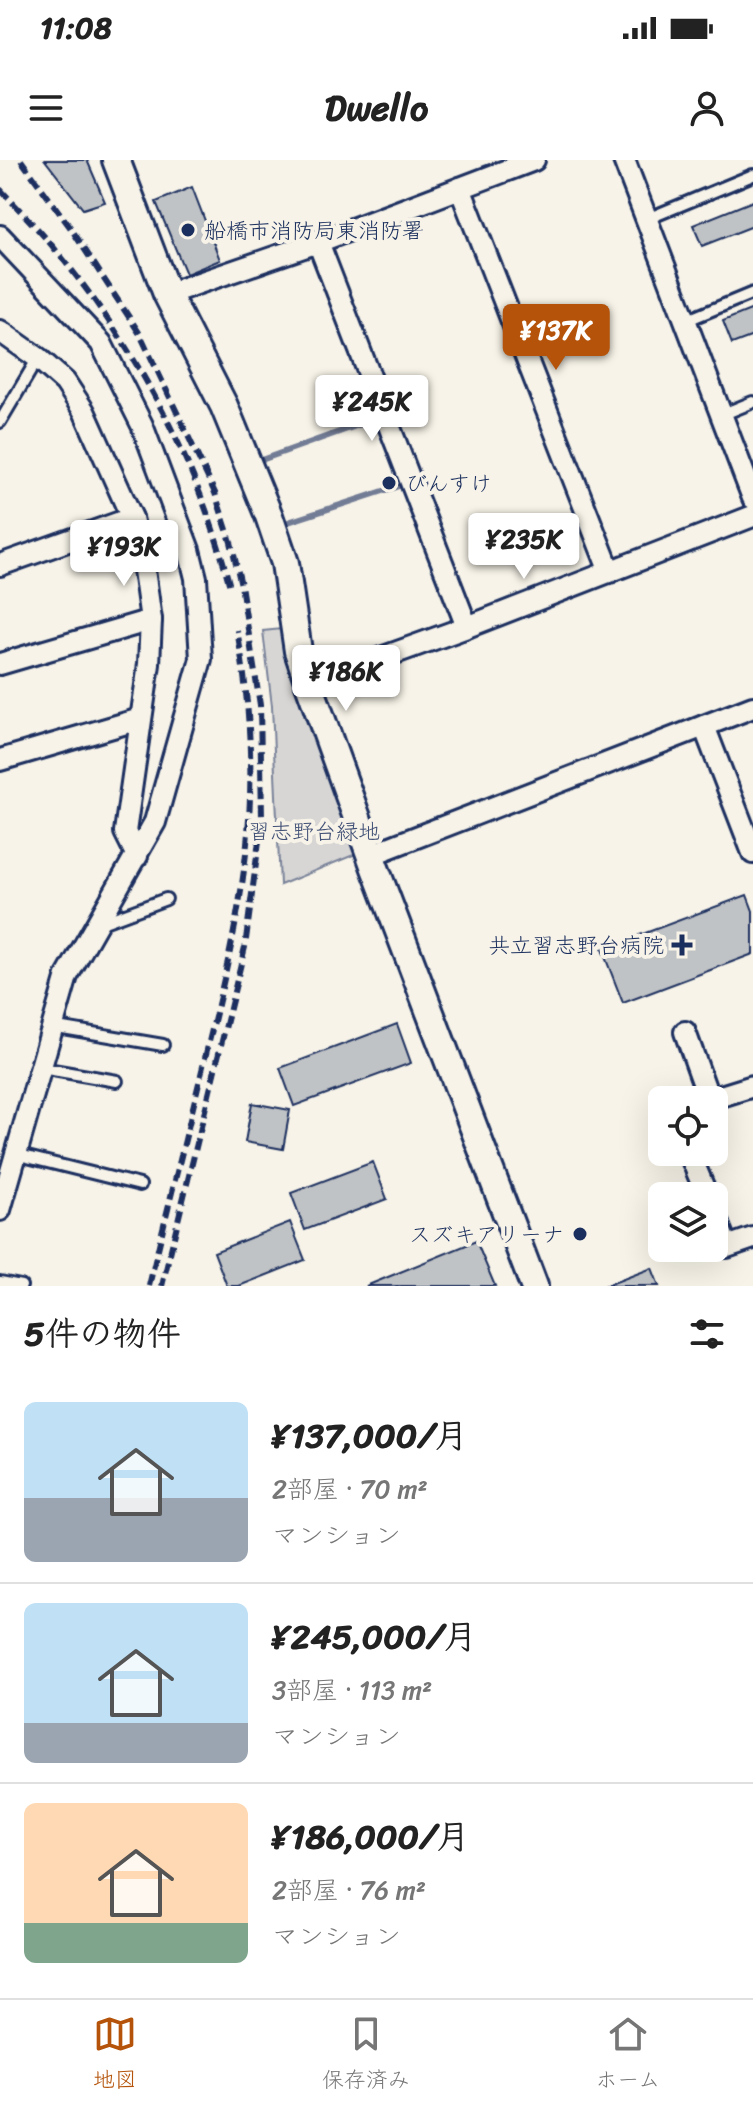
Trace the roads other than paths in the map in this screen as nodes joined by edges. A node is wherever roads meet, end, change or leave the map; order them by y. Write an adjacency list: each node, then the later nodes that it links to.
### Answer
1 (116, 160): 10 (street)
2 (534, 160): 5 (street)
3 (624, 160): 6 (street)
4 (753, 175): 6 (lane)
5 (460, 188): 8 (street); 21 (street)
6 (647, 219): 11 (street)
7 (0, 236): 33 (street)
8 (318, 242): 10 (street); 23 (street)
9 (753, 293): 11 (lane)
10 (167, 294): 25 (street)
11 (685, 321): 15 (street)
12 (0, 331): 13 (street)
13 (38, 358): 16 (lane); 19 (street)
14 (753, 402): 15 (lane)
15 (721, 415): 17 (street)
16 (0, 422)
17 (753, 498)
18 (753, 516): 21 (street)
19 (132, 518): 20 (street); 22 (street)
20 (0, 565)
21 (610, 572): 23 (street)
22 (151, 620): 24 (street); 27 (street)
23 (467, 627): 25 (street)
24 (0, 664)
25 (309, 684): 32 (street)
26 (753, 707): 28 (street)
27 (140, 719): 29 (street); 33 (street)
28 (704, 726): 30 (street); 32 (street)
29 (0, 760)
30 (744, 801): 31 (street)
31 (753, 853)
32 (370, 855): 51 (street)
33 (137, 856): 35 (street)
34 (166, 899): 35 (lane)
35 (94, 925): 36 (street)
36 (51, 1026): 38 (lane); 39 (street)
37 (685, 1032): 41 (street)
38 (163, 1045)
39 (40, 1068): 40 (lane); 44 (street)
40 (117, 1081)
41 (704, 1086)
42 (752, 1089): 43 (street)
43 (728, 1095)
44 (15, 1154): 45 (lane); 46 (street)
45 (140, 1185)
46 (0, 1210)
47 (753, 1238): 48 (street)
48 (728, 1247)
49 (0, 1282): 50 (lane)
50 (21, 1286)
51 (534, 1286)

